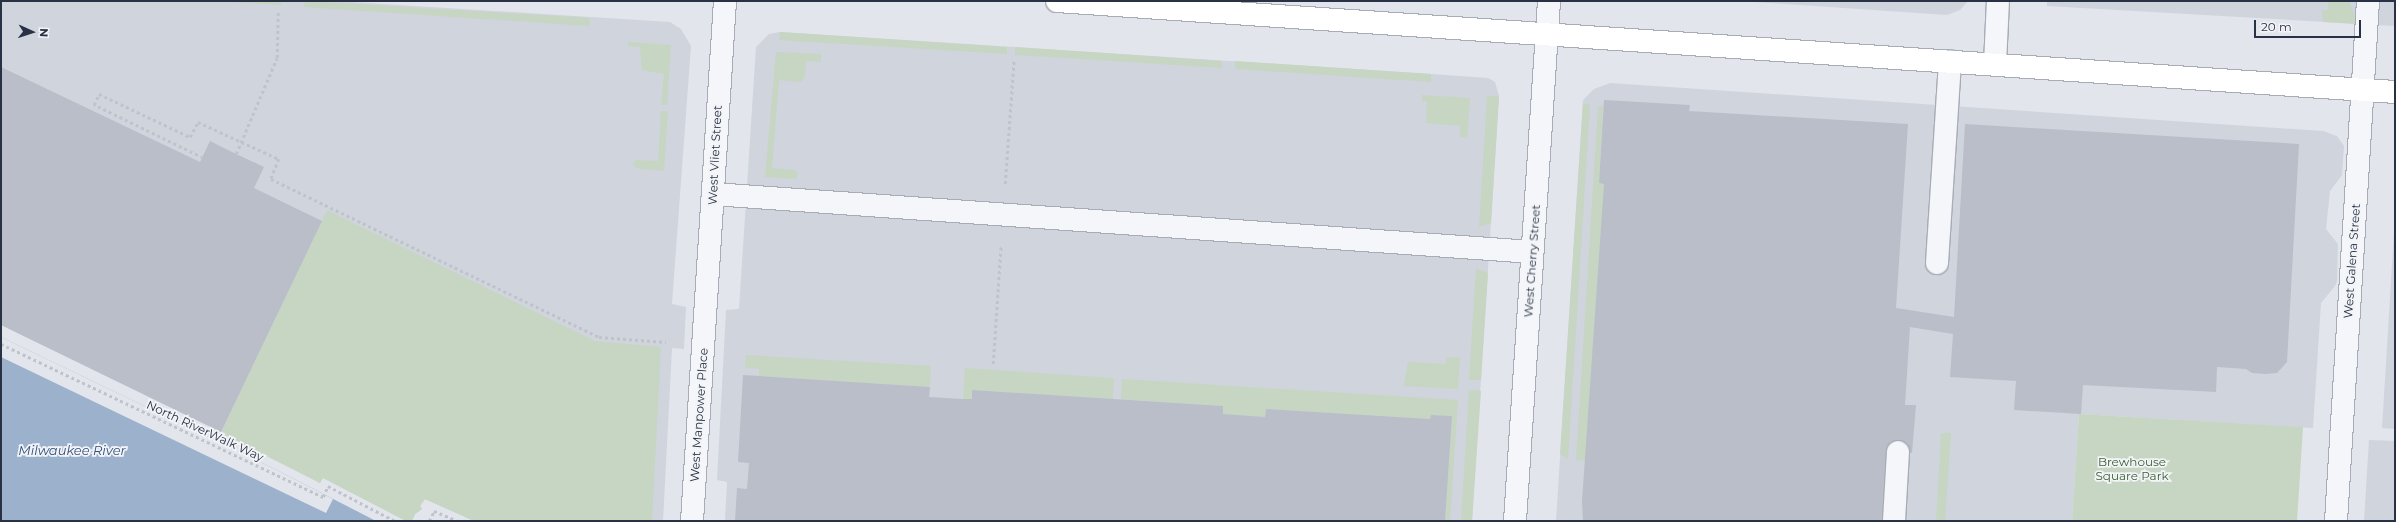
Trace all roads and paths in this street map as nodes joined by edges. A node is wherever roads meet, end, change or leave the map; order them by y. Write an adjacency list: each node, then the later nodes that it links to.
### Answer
1 (725, 1): 15 (street, West Vliet Street)
2 (1057, 1): 7 (main road)
3 (1549, 1): 7 (street, West Cherry Street)
4 (1998, 1): 9 (street)
5 (2368, 1): 10 (street, West Galena Street)
6 (278, 11): 12 (path)
7 (1547, 34): 8 (main road); 16 (street, West Cherry Street)
8 (1950, 61): 9 (main road); 17 (street)
9 (1995, 64): 10 (main road)
10 (2363, 89): 11 (main road); 28 (street, West Galena Street)
11 (2395, 92)
12 (241, 142): 13 (path); 14 (path); 19 (path)
13 (236, 154)
14 (203, 158)
15 (713, 194): 16 (street); 18 (street, West Vliet Street)
16 (1532, 252): 26 (street, West Cherry Street)
17 (1937, 263)
18 (706, 308): 25 (street, West Manpower Place)
19 (666, 342)
20 (1, 344): 22 (path, North RiverWalk Way)
21 (1898, 452): 27 (street)
22 (395, 521)
23 (429, 521): 24 (path)
24 (457, 521)
25 (692, 521)
26 (1515, 521)
27 (1894, 521)
28 (2336, 521)

